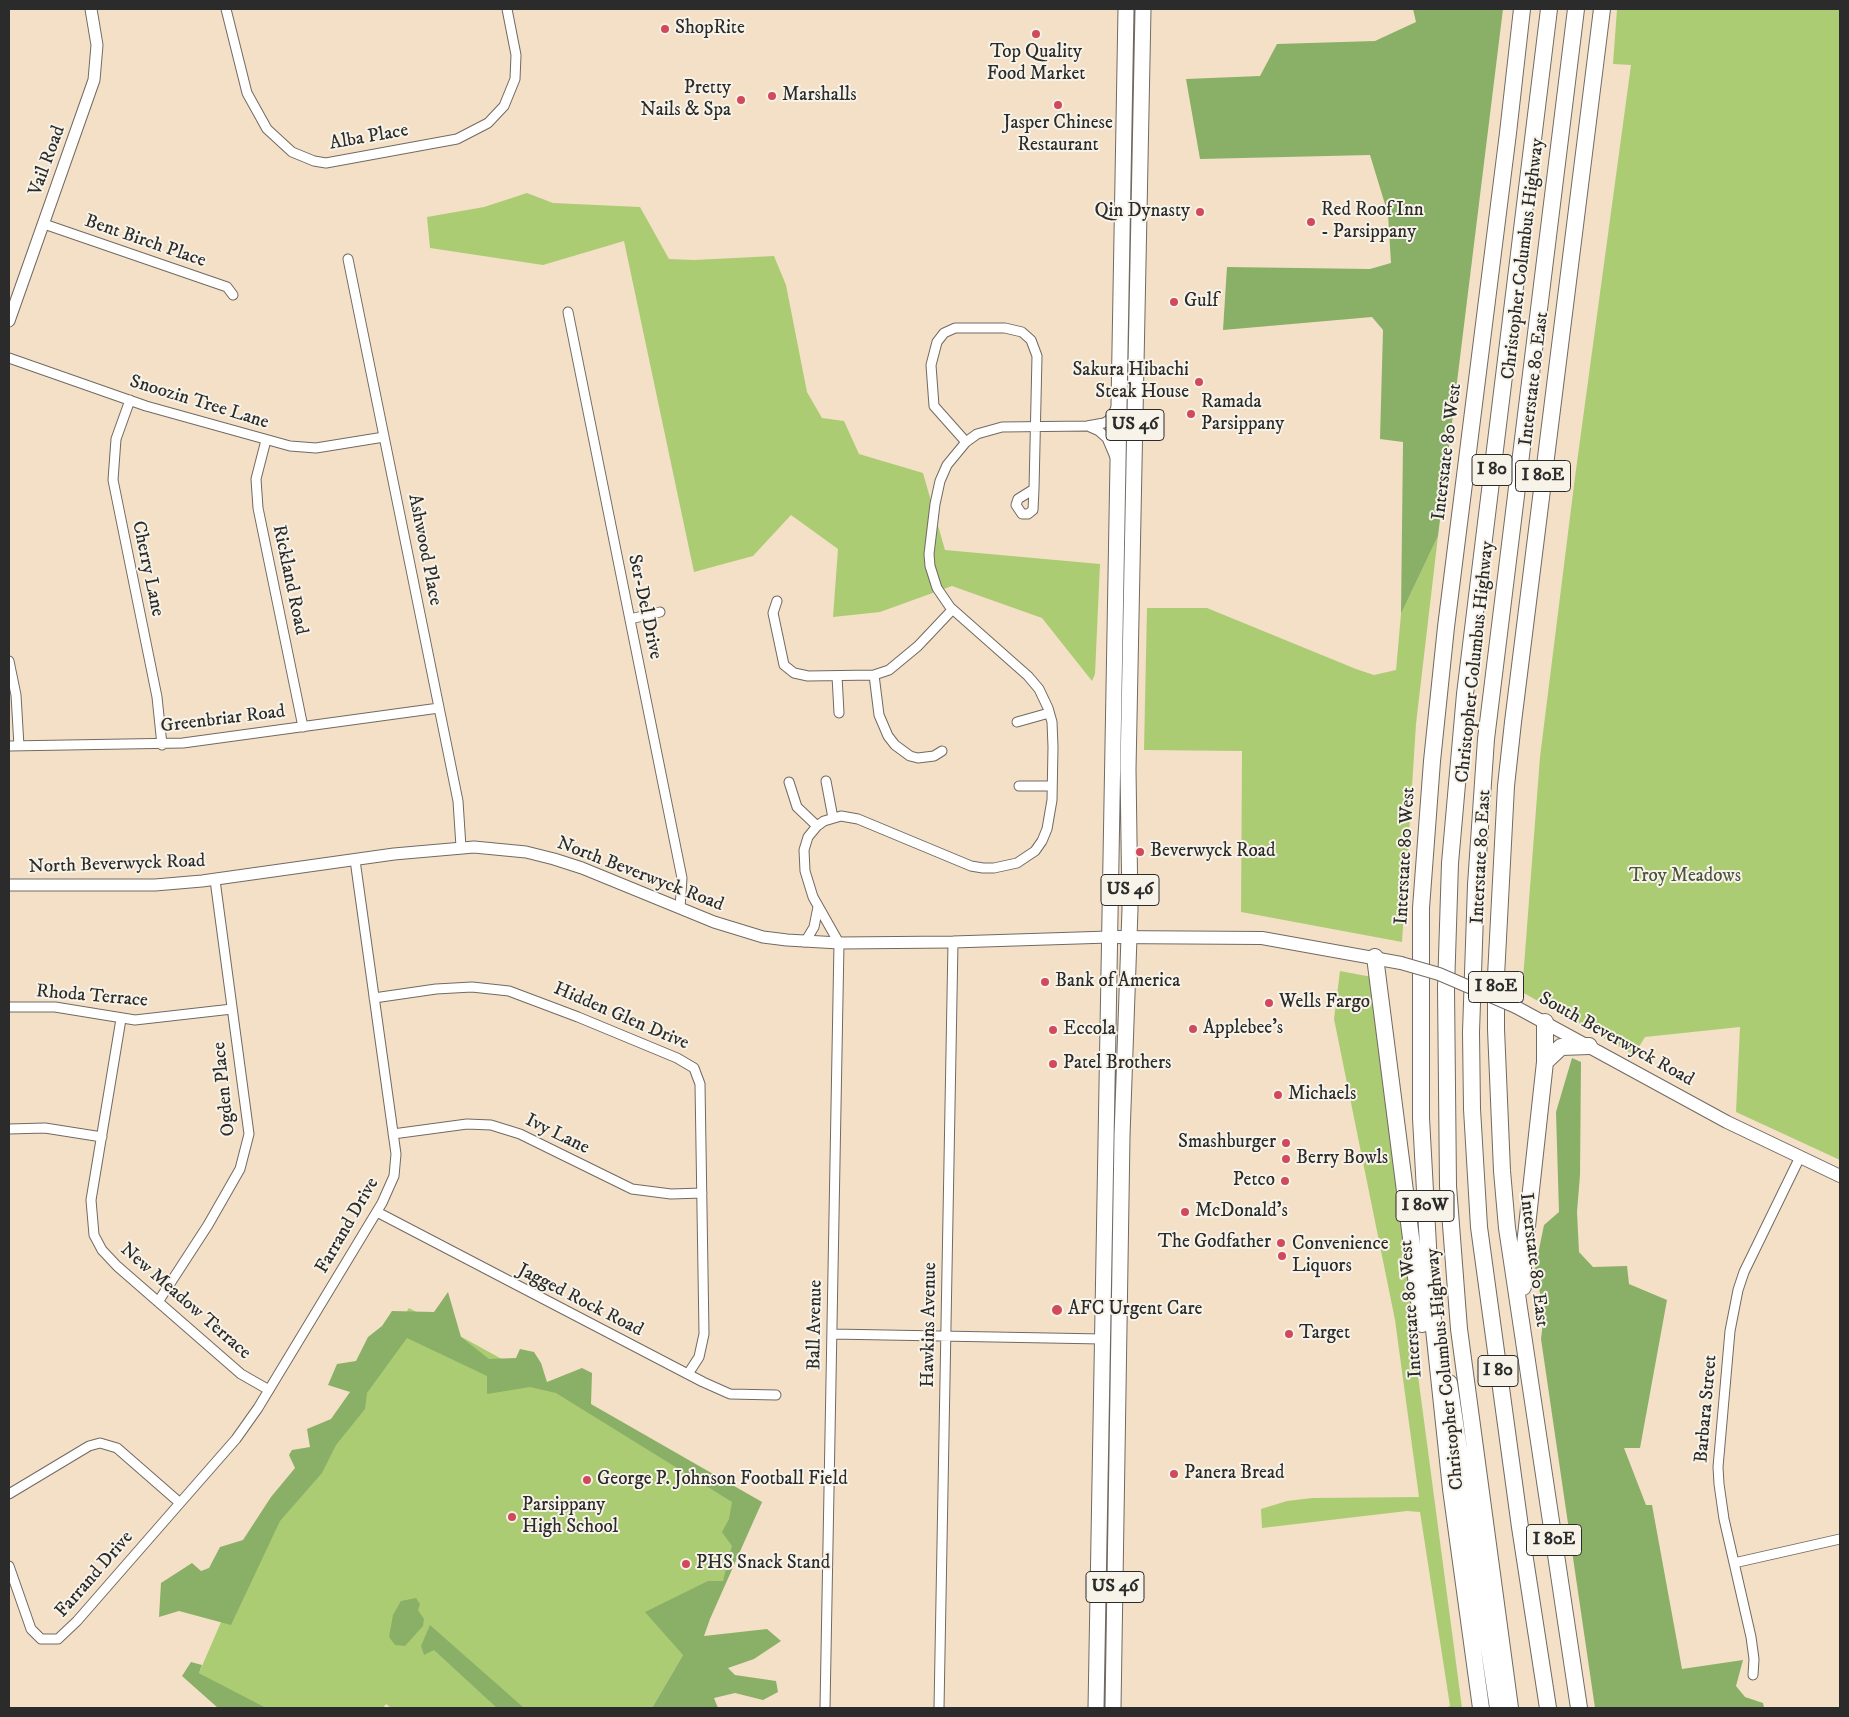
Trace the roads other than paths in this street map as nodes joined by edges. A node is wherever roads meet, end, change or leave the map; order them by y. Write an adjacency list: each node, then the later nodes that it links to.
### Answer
1 (91, 9): 10 (street, Vail Road)
2 (226, 9): 3 (street, Alba Place)
3 (507, 9)
4 (1126, 9): 17 (highway, US 46)
5 (1143, 9): 54 (highway, US 46)
6 (1522, 9): 64 (highway, Interstate 80 West / I 80W)
7 (1549, 9): 95 (highway, Christopher Columbus Highway / I 80)
8 (1575, 9): 96 (highway, Christopher Columbus Highway / I 80)
9 (1602, 9): 77 (highway, Interstate 80 East / I 80E)
10 (44, 224): 12 (street, Bent Birch Place); 14 (street, Vail Road)
11 (348, 259): 20 (street, Ashwood Place)
12 (233, 295)
13 (568, 312): 28 (street, Ser-Del Drive)
14 (9, 321)
15 (9, 358): 16 (street, Snoozin Tree Lane)
16 (130, 400): 21 (street, Snoozin Tree Lane); 37 (street, Cherry Lane)
17 (1119, 402): 19 (street); 23 (highway, US 46)
18 (1036, 426): 19 (street); 22 (street); 22 (street); 24 (street)
19 (1087, 426): 23 (street)
20 (384, 437): 21 (street, Snoozin Tree Lane); 32 (street, Ashwood Place)
21 (266, 440): 36 (street, Rickland Road)
22 (966, 442): 26 (street)
23 (1118, 464): 53 (highway, US 46)
24 (1034, 489)
25 (777, 601): 31 (street)
26 (952, 610): 30 (street); 34 (street)
27 (660, 612): 28 (street)
28 (630, 619): 52 (street, Ser-Del Drive)
29 (9, 662): 39 (street)
30 (874, 675): 31 (street); 40 (street)
31 (837, 676): 33 (street)
32 (439, 708): 36 (street, Greenbriar Road); 47 (street, Ashwood Place)
33 (840, 713)
34 (1049, 713): 35 (street); 44 (street)
35 (1017, 722)
36 (303, 727): 37 (street, Greenbriar Road)
37 (162, 745): 39 (street, Greenbriar Road)
38 (9, 746): 39 (street, Greenbriar Road)
39 (19, 746)
40 (942, 751)
41 (826, 781): 45 (street)
42 (789, 782): 46 (street)
43 (1019, 786): 44 (street)
44 (1052, 786): 45 (street)
45 (833, 818): 46 (street)
46 (817, 826): 51 (street)
47 (461, 848): 48 (street, North Beverwyck Road); 52 (street, North Beverwyck Road)
48 (355, 860): 49 (street, North Beverwyck Road); 59 (street, Farrand Drive)
49 (215, 880): 50 (street, North Beverwyck Road); 61 (street, Ogden Place)
50 (9, 885)
51 (818, 907): 55 (street); 57 (street)
52 (680, 908): 55 (street, North Beverwyck Road)
53 (1109, 937): 54 (main road, South Beverwyck Road); 56 (street, North Beverwyck Road); 78 (highway, US 46)
54 (1129, 937): 58 (main road, South Beverwyck Road); 92 (highway, US 46)
55 (804, 942): 57 (street, North Beverwyck Road)
56 (953, 942): 57 (street, North Beverwyck Road); 76 (street, Hawkins Avenue)
57 (839, 943): 75 (street, Ball Avenue)
58 (1375, 957): 63 (main road, South Beverwyck Road, bridge); 80 (highway)
59 (374, 998): 68 (street, Farrand Drive); 72 (street, Hidden Glen Drive)
60 (9, 1008): 62 (street, Rhoda Terrace)
61 (232, 1009): 62 (street, Rhoda Terrace); 74 (street, Ogden Place)
62 (121, 1019): 69 (street, New Meadow Terrace)
63 (1545, 1022): 65 (main road, South Beverwyck Road); 66 (highway)
64 (1420, 1030): 80 (highway, Interstate 80 West / I 80W); 94 (highway)
65 (1589, 1046): 66 (highway); 70 (main road, South Beverwyck Road)
66 (1545, 1062): 77 (highway)
67 (9, 1128): 69 (street)
68 (393, 1134): 72 (street, Ivy Lane); 73 (street, Farrand Drive)
69 (102, 1137): 74 (street, New Meadow Terrace)
70 (1800, 1157): 71 (main road, South Beverwyck Road); 86 (street, Barbara Street)
71 (1840, 1176)
72 (702, 1193): 79 (street, Hidden Glen Drive)
73 (377, 1212): 79 (street, Jagged Rock Road); 81 (street, Farrand Drive)
74 (158, 1302): 81 (street, New Meadow Terrace)
75 (832, 1334): 76 (street); 89 (street, Ball Avenue)
76 (946, 1336): 78 (street); 90 (street, Hawkins Avenue)
77 (1523, 1337): 97 (highway, Interstate 80 East / I 80E)
78 (1102, 1339): 91 (highway, US 46)
79 (688, 1374): 82 (street, Jagged Rock Road)
80 (1438, 1381): 93 (highway, Interstate 80 West / I 80W)
81 (269, 1390): 84 (street, Farrand Drive)
82 (776, 1395)
83 (9, 1494): 84 (street)
84 (180, 1503): 87 (street, Farrand Drive)
85 (1840, 1539): 86 (street)
86 (1734, 1563): 88 (street, Barbara Street)
87 (9, 1566)
88 (1753, 1675)
89 (825, 1708)
90 (939, 1708)
91 (1096, 1708)
92 (1113, 1708)
93 (1481, 1708)
94 (1498, 1708)
95 (1510, 1708)
96 (1548, 1708)
97 (1579, 1708)

